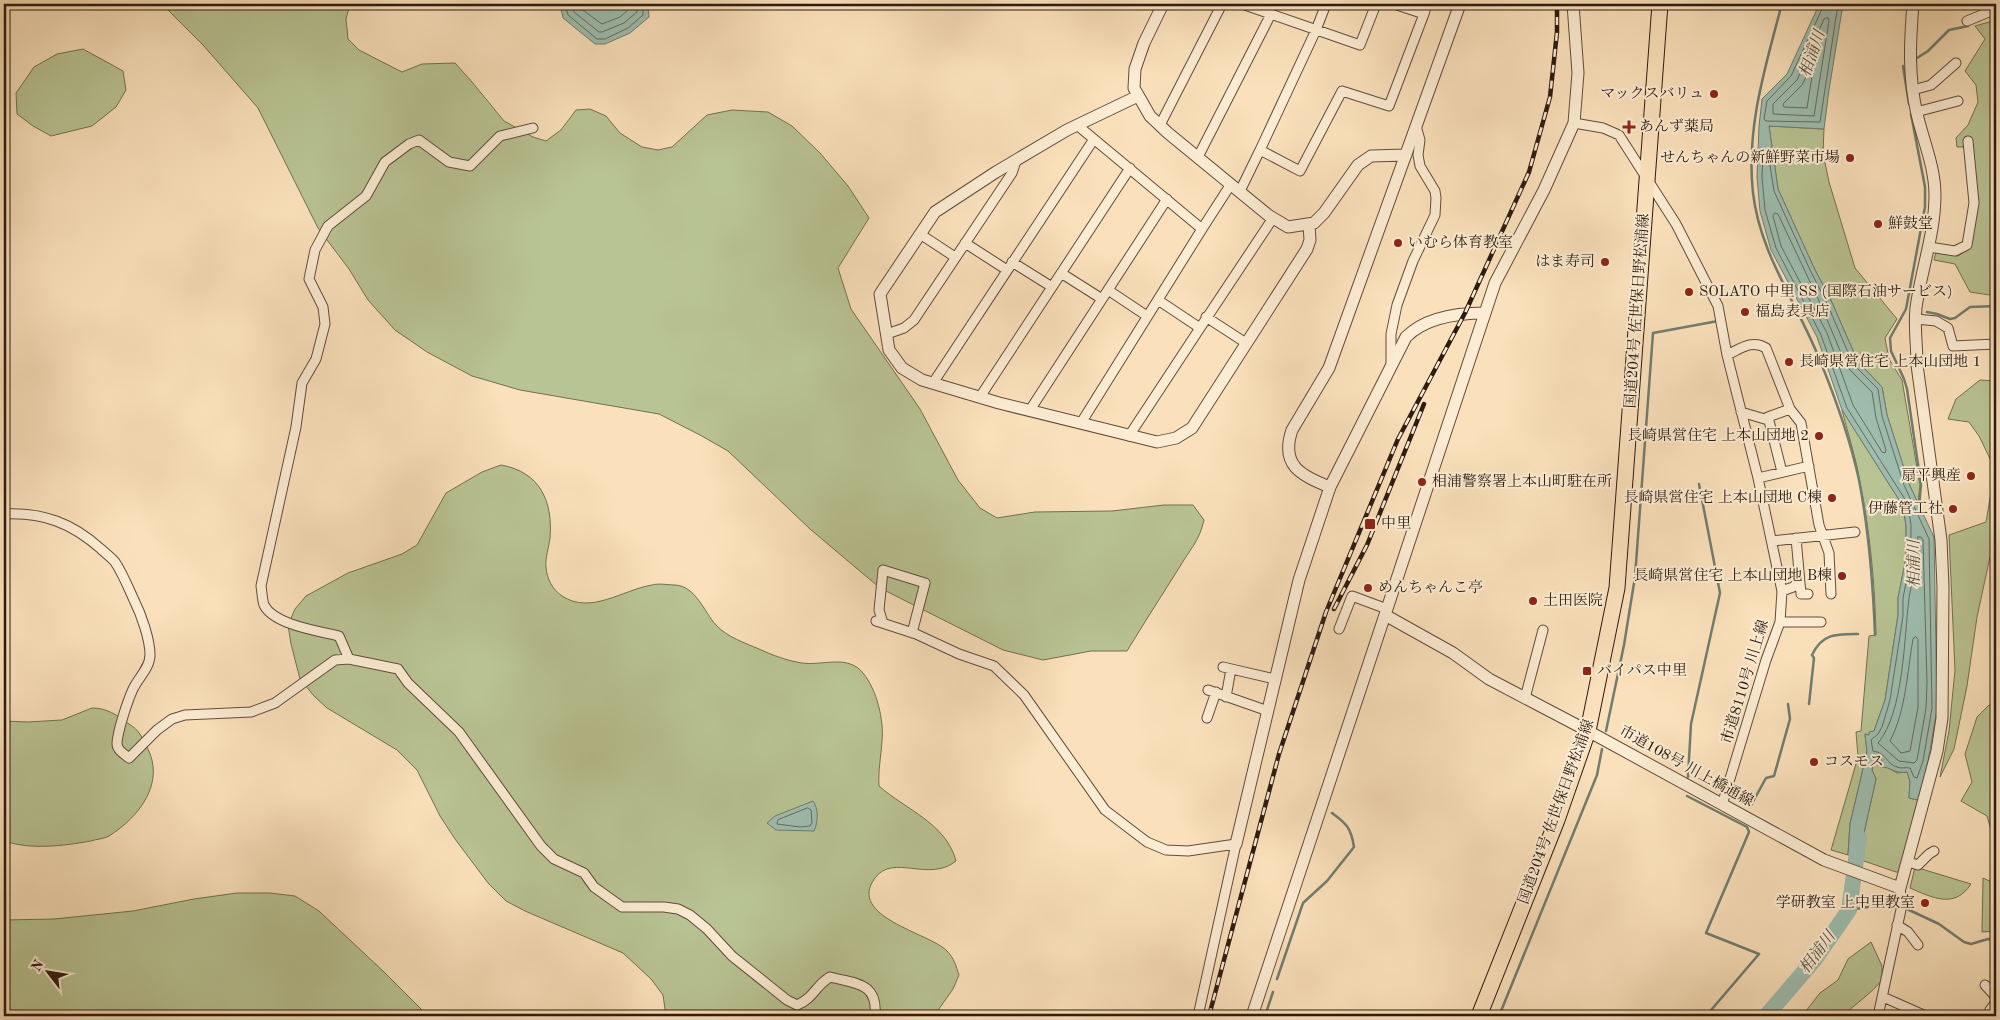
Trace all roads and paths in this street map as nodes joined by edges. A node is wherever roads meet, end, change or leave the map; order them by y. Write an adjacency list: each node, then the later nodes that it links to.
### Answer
1 (1163, 4): 19 (street)
2 (1222, 4): 24 (street)
3 (1242, 4): 13 (street)
4 (1326, 4): 16 (street)
5 (1376, 4): 16 (street)
6 (1394, 4): 14 (street)
7 (1428, 4): 14 (street)
8 (1460, 4): 25 (street)
9 (1573, 4): 22 (street)
10 (1660, 4): 34 (highway, 国道204号 佐世保日野松浦線)
11 (1913, 4): 18 (street)
12 (1996, 9): 15 (street)
13 (1270, 14): 16 (street); 31 (street)
14 (1424, 14): 28 (street)
15 (1967, 21)
16 (1316, 30): 28 (street)
17 (1956, 63): 18 (street)
18 (1913, 90): 21 (street)
19 (1138, 96): 23 (street); 24 (street)
20 (1958, 101): 21 (street)
21 (1916, 112): 42 (street)
22 (1574, 123): 34 (street, 市道8110号 川上線); 51 (street)
23 (1077, 125): 27 (street); 32 (street)
24 (1160, 125): 31 (street)
25 (1416, 126): 30 (street); 60 (street)
26 (533, 128): 88 (street)
27 (1094, 139): 33 (street); 44 (street)
28 (1260, 150): 35 (street)
29 (1959, 150): 42 (street)
30 (1406, 154): 38 (street); 72 (street)
31 (1198, 157): 35 (street)
32 (1016, 161): 40 (street); 41 (street)
33 (1130, 168): 36 (street); 46 (street)
34 (1647, 180): 59 (street, 市道8110号 川上線); 94 (highway, 国道204号 佐世保日野松浦線)
35 (1236, 187): 37 (street); 39 (street)
36 (1167, 199): 39 (street); 48 (street)
37 (1273, 218): 38 (street); 53 (street)
38 (1309, 224): 57 (street)
39 (1202, 229): 50 (street)
40 (920, 234): 43 (street); 56 (street)
41 (965, 243): 43 (street); 45 (street)
42 (1929, 247): 54 (street)
43 (955, 257): 56 (street)
44 (1012, 262): 45 (street); 47 (street)
45 (1007, 270): 61 (street)
46 (1061, 273): 47 (street); 49 (street)
47 (1052, 287): 62 (street)
48 (1108, 290): 49 (street); 52 (street)
49 (1102, 299): 63 (street)
50 (1158, 300): 52 (street); 55 (street)
51 (1485, 313): 60 (street); 82 (street)
52 (1148, 316): 67 (street)
53 (1206, 318): 55 (street); 57 (street)
54 (1916, 319): 58 (street); 98 (street)
55 (1200, 328): 68 (street)
56 (887, 334): 61 (street)
57 (1246, 343): 68 (street)
58 (1996, 344)
59 (1727, 354): 64 (street); 65 (street, 市道8110号 川上線)
60 (1391, 364): 72 (street)
61 (933, 383): 62 (street)
62 (980, 397): 63 (street)
63 (1030, 410): 67 (street)
64 (1790, 410): 66 (street); 69 (street)
65 (1741, 412): 66 (street); 71 (street, 市道8110号 川上線)
66 (1768, 420): 70 (street)
67 (1081, 423): 68 (street)
68 (1130, 436)
69 (1809, 466): 70 (street); 75 (street)
70 (1782, 472): 71 (street)
71 (1758, 478): 77 (street, 市道8110号 川上線)
72 (1330, 487): 89 (street)
73 (4, 514): 88 (street)
74 (1855, 532): 75 (street)
75 (1823, 535): 76 (street); 81 (street)
76 (1796, 538): 77 (street); 78 (street)
77 (1772, 541): 79 (street, 市道8110号 川上線)
78 (1800, 582): 79 (street); 80 (street)
79 (1782, 591): 83 (street, 市道8110号 川上線)
80 (1808, 594)
81 (1831, 594)
82 (1386, 612): 85 (street); 91 (street, 市道108号 川上橋通線); 108 (street)
83 (1780, 622): 84 (street); 95 (street, 市道8110号 川上線)
84 (1821, 622)
85 (1339, 629)
86 (1543, 630): 91 (street)
87 (912, 633): 87 (street); 96 (street)
88 (349, 658): 106 (street)
89 (1275, 679): 90 (street); 92 (street)
90 (1226, 696): 92 (street); 93 (street)
91 (1525, 698): 94 (street, 市道108号 川上橋通線)
92 (1268, 711): 96 (street)
93 (1207, 718)
94 (1588, 731): 95 (street, 市道108号 川上橋通線); 109 (highway, 国道204号 佐世保日野松浦線)
95 (1722, 805): 99 (street, 市道108号 川上橋通線)
96 (1236, 844): 107 (street)
97 (1934, 851): 98 (street)
98 (1908, 862): 99 (street)
99 (1900, 888): 100 (street)
100 (1897, 925): 101 (street); 104 (street)
101 (1918, 945)
102 (1985, 985): 103 (street)
103 (1996, 996)
104 (1883, 997): 110 (street); 111 (street)
105 (1996, 1002): 112 (street)
106 (875, 1016)
107 (1198, 1016)
108 (1252, 1016)
109 (1479, 1016)
110 (1878, 1016)
111 (1926, 1016)
112 (1993, 1016)

